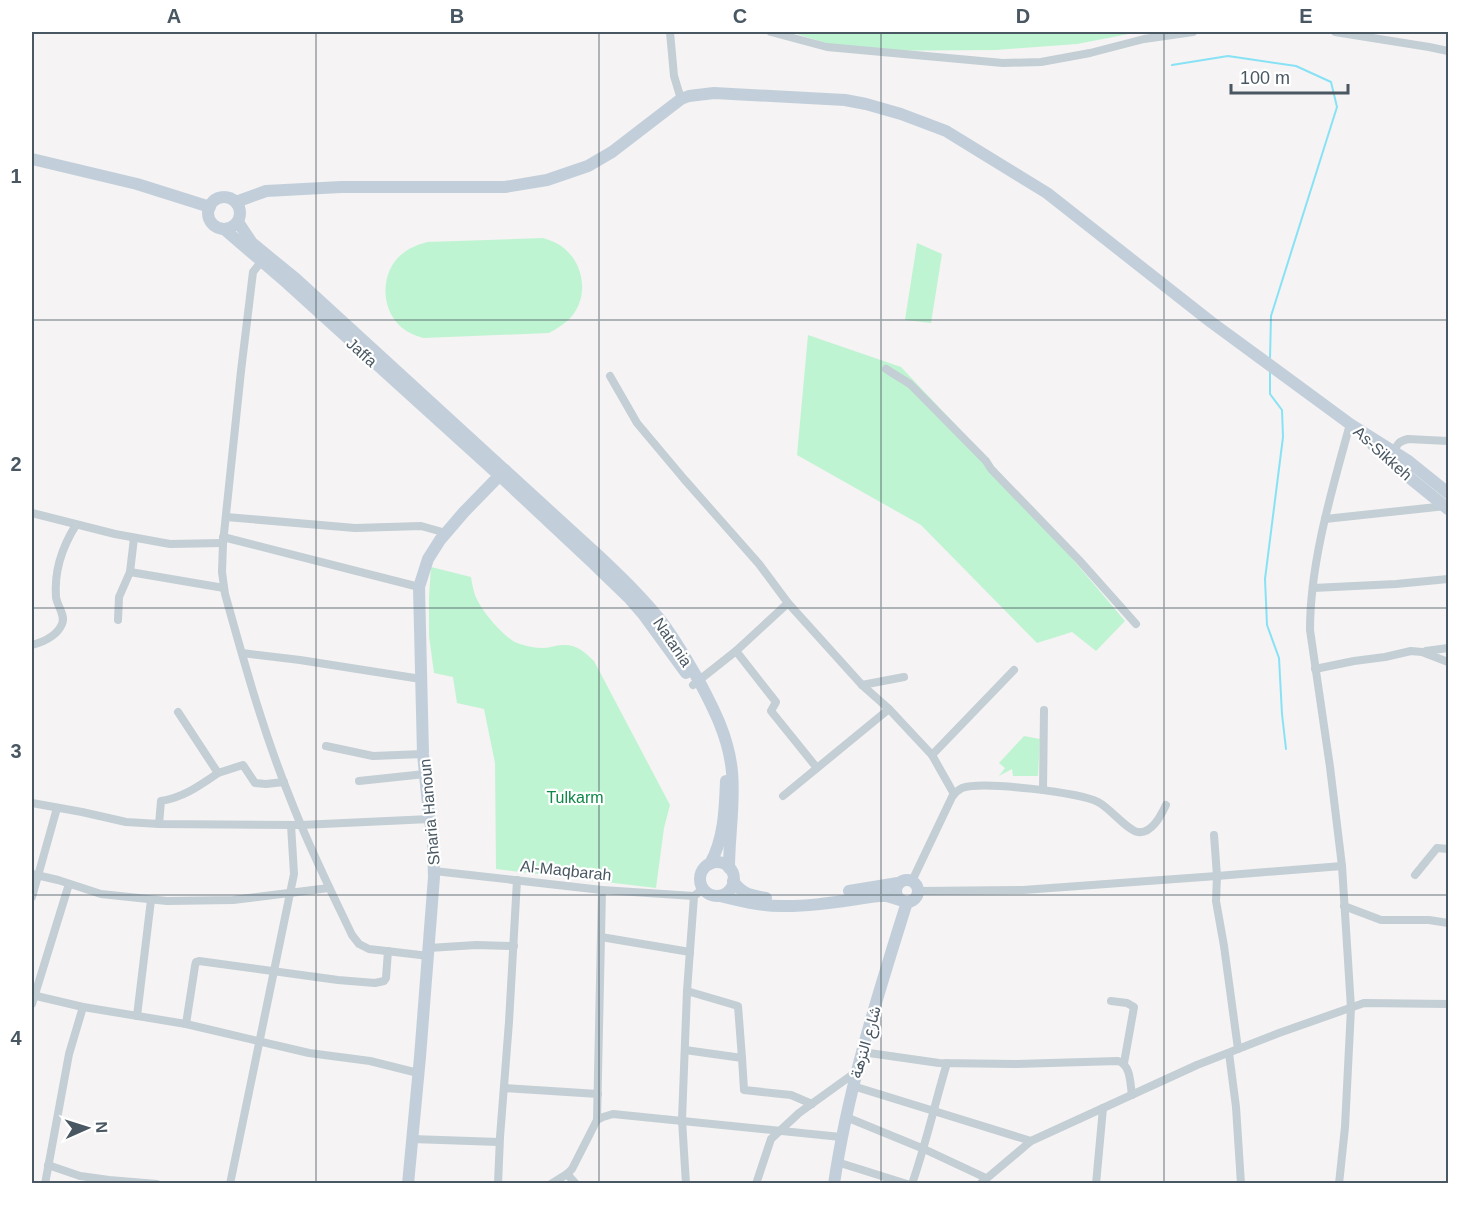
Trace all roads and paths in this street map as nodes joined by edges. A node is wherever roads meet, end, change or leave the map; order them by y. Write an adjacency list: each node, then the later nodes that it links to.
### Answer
1 (670, 32): 6 (street)
2 (771, 32): 3 (street)
3 (1194, 32)
4 (1335, 32): 5 (street)
5 (1449, 51)
6 (681, 99): 8 (street); 15 (street)
7 (32, 159): 9 (street)
8 (236, 202): 9 (street); 10 (street)
9 (210, 207): 11 (street)
10 (238, 222): 11 (street); 12 (street, Jaffa)
11 (224, 229): 12 (street, Jaffa)
12 (265, 258): 18 (street, Jaffa); 22 (street)
13 (886, 369): 35 (street)
14 (610, 376): 33 (street)
15 (1350, 424): 17 (street, As-Sikkeh); 20 (street, As-Sikkeh); 23 (street)
16 (1449, 441): 17 (street)
17 (1394, 452): 19 (street, As-Sikkeh)
18 (502, 473): 25 (street, Sharia Hanoun); 46 (street, Natania)
19 (1449, 493)
20 (1446, 509): 23 (street)
21 (32, 513): 24 (street)
22 (226, 517): 25 (street); 27 (street)
23 (1325, 519): 32 (street)
24 (76, 525): 26 (street); 36 (street)
25 (446, 533): 30 (street, Sharia Hanoun)
26 (134, 537): 27 (street); 28 (street)
27 (223, 540): 30 (street); 31 (street)
28 (130, 572): 31 (street); 34 (street)
29 (1449, 579): 32 (street)
30 (419, 586): 45 (street, Sharia Hanoun)
31 (224, 588): 40 (street)
32 (1313, 588): 42 (street)
33 (789, 603): 38 (street); 47 (street)
34 (118, 620)
35 (1136, 624)
36 (32, 645)
37 (1449, 648): 39 (street)
38 (736, 651): 46 (street); 54 (street)
39 (1422, 652): 41 (street); 42 (street)
40 (242, 653): 45 (street); 58 (street)
41 (1449, 662)
42 (1315, 669): 71 (street)
43 (1014, 670): 53 (street)
44 (904, 677): 47 (street)
45 (421, 680): 52 (street, Sharia Hanoun)
46 (696, 683): 70 (street, Natania); 72 (street, Natania)
47 (862, 685): 48 (street)
48 (889, 709): 53 (street); 54 (street)
49 (1044, 710): 59 (street)
50 (178, 712): 55 (street)
51 (326, 746): 52 (street)
52 (423, 754): 56 (street, Sharia Hanoun)
53 (932, 755): 60 (street)
54 (818, 768): 61 (street)
55 (218, 773): 58 (street); 66 (street)
56 (425, 774): 57 (street); 65 (street, Sharia Hanoun)
57 (359, 781)
58 (284, 782): 67 (street)
59 (1043, 790): 60 (street); 63 (street)
60 (954, 794): 81 (street)
61 (783, 796)
62 (32, 803): 64 (street)
63 (1166, 805)
64 (57, 808): 66 (street); 74 (street)
65 (430, 819): 67 (street); 73 (street, Sharia Hanoun)
66 (159, 824): 67 (street)
67 (296, 825): 82 (street); 85 (street)
68 (1214, 835): 76 (street)
69 (1449, 849): 75 (street)
70 (710, 864): 72 (street); 84 (street)
71 (1342, 866): 76 (street); 90 (street)
72 (729, 868): 78 (street)
73 (434, 871): 77 (street, Al-Maqbarah); 95 (street, Sharia Hanoun)
74 (35, 875): 80 (street); 87 (street)
75 (1415, 875)
76 (1217, 876): 81 (street); 107 (street)
77 (517, 880): 83 (street, Al-Maqbarah); 93 (street)
78 (734, 881): 79 (street); 86 (street)
79 (898, 883): 81 (street); 89 (street)
80 (69, 884): 88 (street); 99 (street)
81 (915, 886): 89 (street)
82 (329, 888): 85 (street); 94 (street)
83 (602, 890): 84 (street, Al-Maqbarah); 92 (street)
84 (698, 892): 86 (street); 96 (street)
85 (290, 893): 88 (street); 97 (street)
86 (720, 896): 89 (street)
87 (32, 897)
88 (151, 900): 104 (street)
89 (903, 901): 109 (street, شارع النزهة)
90 (1344, 906): 91 (street); 103 (street)
91 (1449, 923)
92 (601, 937): 96 (street); 118 (street)
93 (514, 946): 95 (street); 117 (street)
94 (388, 951): 95 (street); 97 (street)
95 (429, 952): 115 (street, Sharia Hanoun)
96 (690, 952): 98 (street)
97 (274, 972): 105 (street); 106 (street)
98 (687, 992): 108 (street); 111 (street)
99 (32, 998): 102 (street)
100 (1112, 1001): 113 (street)
101 (1449, 1004): 103 (street)
102 (83, 1007): 104 (street); 133 (street)
103 (1351, 1008): 107 (street); 150 (street)
104 (137, 1016): 105 (street)
105 (186, 1024): 106 (street)
106 (259, 1040): 115 (street); 138 (street)
107 (1238, 1049): 110 (street)
108 (685, 1050): 111 (street); 125 (street)
109 (862, 1052): 112 (street); 114 (street, شارع النزهة)
110 (1229, 1053): 119 (street); 149 (street)
111 (742, 1058): 120 (street)
112 (947, 1063): 113 (street); 122 (street)
113 (1125, 1063): 119 (street)
114 (856, 1072): 116 (street, شارع النزهة); 120 (street)
115 (418, 1073): 128 (street, Sharia Hanoun)
116 (853, 1086): 122 (street); 123 (street, شارع النزهة)
117 (504, 1088): 118 (street); 130 (street)
118 (597, 1094): 124 (street)
119 (1132, 1095): 121 (street)
120 (812, 1104): 126 (street)
121 (1103, 1108): 129 (street); 148 (street)
122 (933, 1111): 129 (street); 131 (street)
123 (846, 1117): 127 (street, شارع النزهة); 131 (street)
124 (597, 1120): 125 (street); 134 (street)
125 (682, 1120): 126 (street); 143 (street)
126 (780, 1131): 127 (street); 144 (street)
127 (841, 1137): 132 (street, شارع النزهة)
128 (412, 1139): 130 (street); 139 (street, Sharia Hanoun)
129 (1031, 1141): 135 (street)
130 (500, 1142): 140 (street)
131 (924, 1149): 135 (street); 147 (street)
132 (837, 1162): 145 (street, شارع النزهة); 146 (street)
133 (48, 1165): 136 (street); 137 (street)
134 (567, 1174): 141 (street); 142 (street)
135 (983, 1181)
136 (45, 1184)
137 (157, 1184)
138 (230, 1184)
139 (408, 1184)
140 (498, 1184)
141 (552, 1184)
142 (576, 1184)
143 (686, 1184)
144 (756, 1184)
145 (834, 1184)
146 (907, 1184)
147 (912, 1184)
148 (1096, 1184)
149 (1241, 1184)
150 (1339, 1184)

